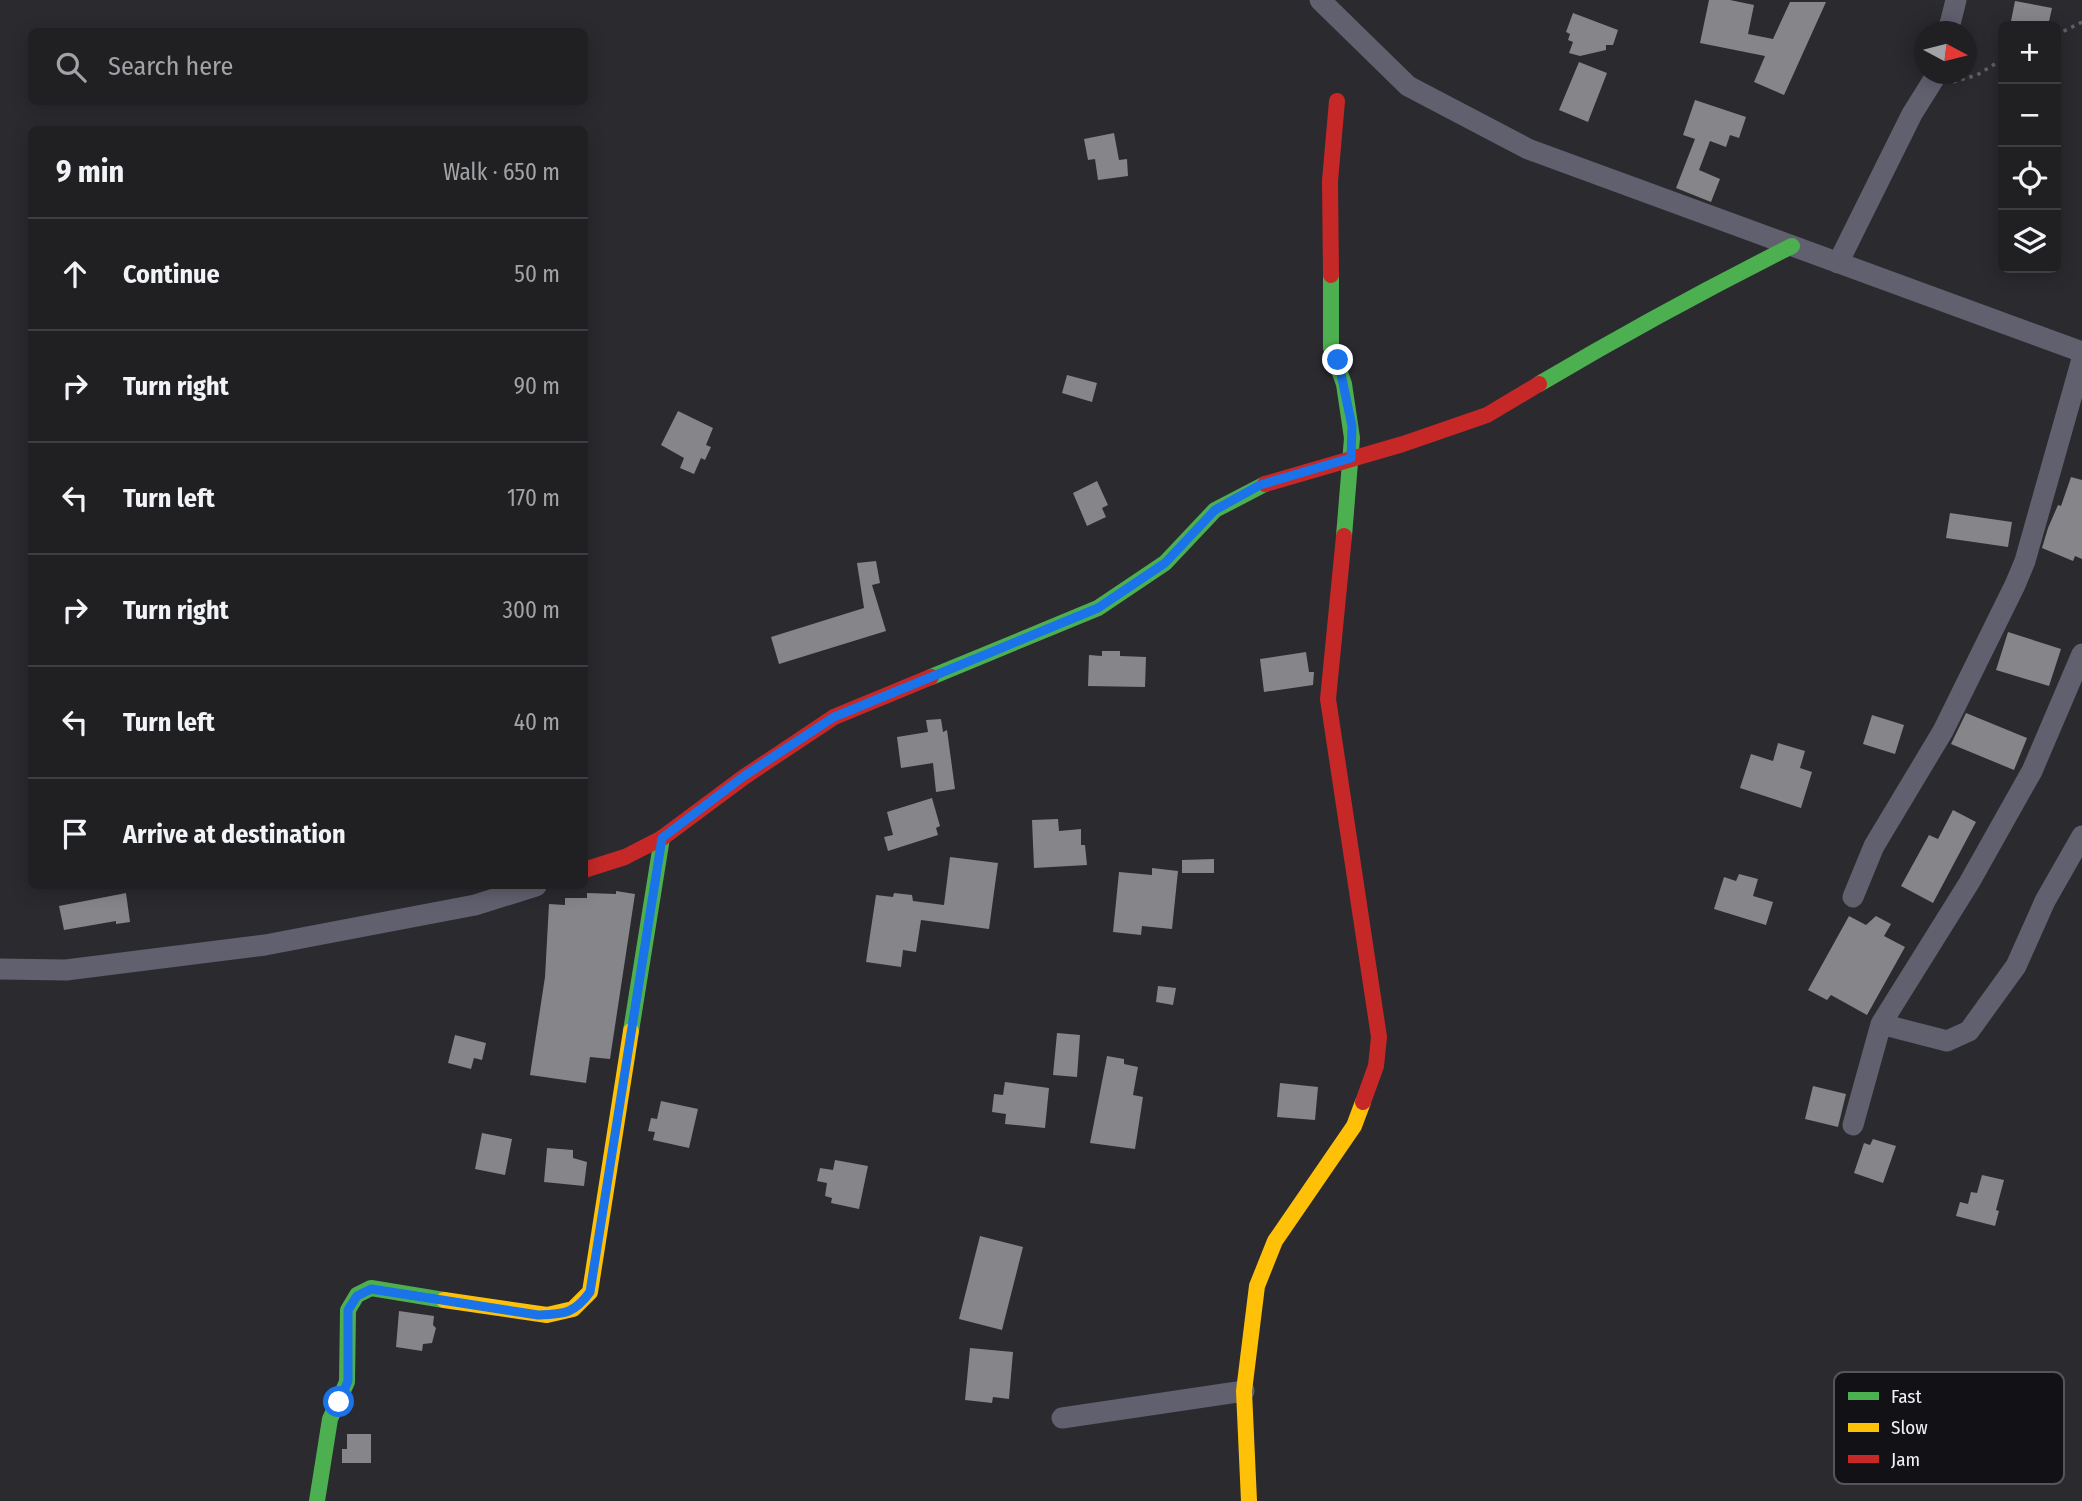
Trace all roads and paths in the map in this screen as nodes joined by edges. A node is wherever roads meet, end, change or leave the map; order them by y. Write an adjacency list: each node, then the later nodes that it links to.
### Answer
1 (1320, 0): 10 (street)
2 (1956, 0): 3 (street)
3 (1951, 21)
4 (2082, 22): 5 (path)
5 (2061, 32)
6 (1998, 62): 7 (path)
7 (1977, 75)
8 (1931, 84): 11 (street)
9 (1337, 101): 14 (street)
10 (1792, 246): 11 (street); 14 (street)
11 (1838, 263): 12 (street)
12 (2082, 352)
13 (2082, 359): 20 (street)
14 (1351, 458): 17 (street); 24 (street)
15 (2082, 654): 22 (street)
16 (2082, 836): 22 (street)
17 (662, 838): 18 (street); 26 (street)
18 (588, 869)
19 (526, 889): 21 (street)
20 (1853, 897)
21 (0, 969)
22 (1881, 1024): 23 (street)
23 (1853, 1125)
24 (1244, 1391): 25 (street); 27 (street)
25 (1062, 1418)
26 (317, 1501)
27 (1250, 1501)

